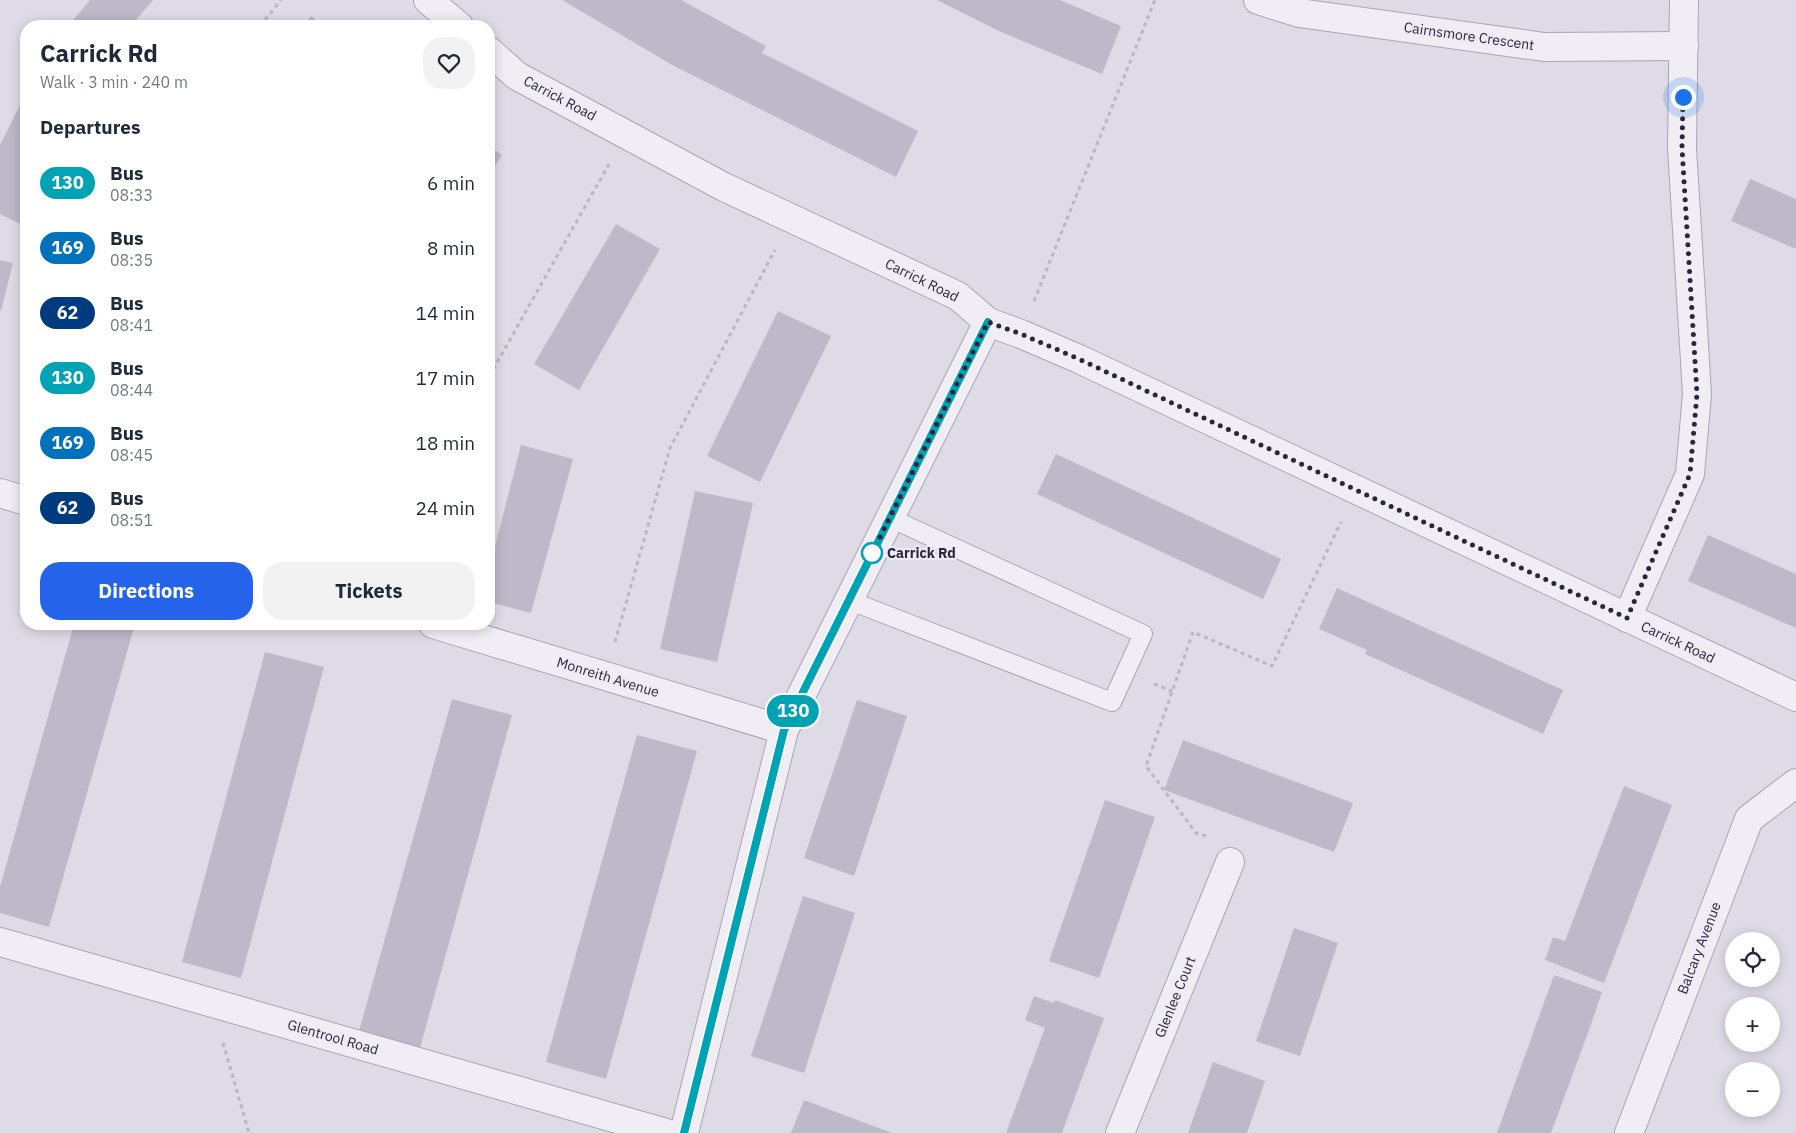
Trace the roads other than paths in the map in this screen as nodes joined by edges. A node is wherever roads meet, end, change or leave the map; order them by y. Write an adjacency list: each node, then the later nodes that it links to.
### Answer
1 (428, 0): 4 (street)
2 (1258, 0): 5 (street, Cairnsmore Crescent)
3 (1684, 0): 5 (street)
4 (452, 20)
5 (1684, 46): 12 (street)
6 (495, 56): 7 (street, Carrick Road)
7 (988, 322): 10 (street); 12 (street, Carrick Road)
8 (0, 493): 9 (street)
9 (20, 499)
10 (890, 518): 11 (street); 11 (lane)
11 (848, 600): 15 (street)
12 (1627, 618): 14 (street, Carrick Road)
13 (453, 630): 15 (street, Monreith Avenue)
14 (1796, 697)
15 (784, 730): 20 (street)
16 (1796, 783): 22 (street, Balcary Avenue)
17 (1230, 862): 21 (street, Glenlee Court)
18 (0, 942): 19 (street, Glentrool Road)
19 (666, 1133)
20 (684, 1133)
21 (1120, 1133)
22 (1629, 1133)

